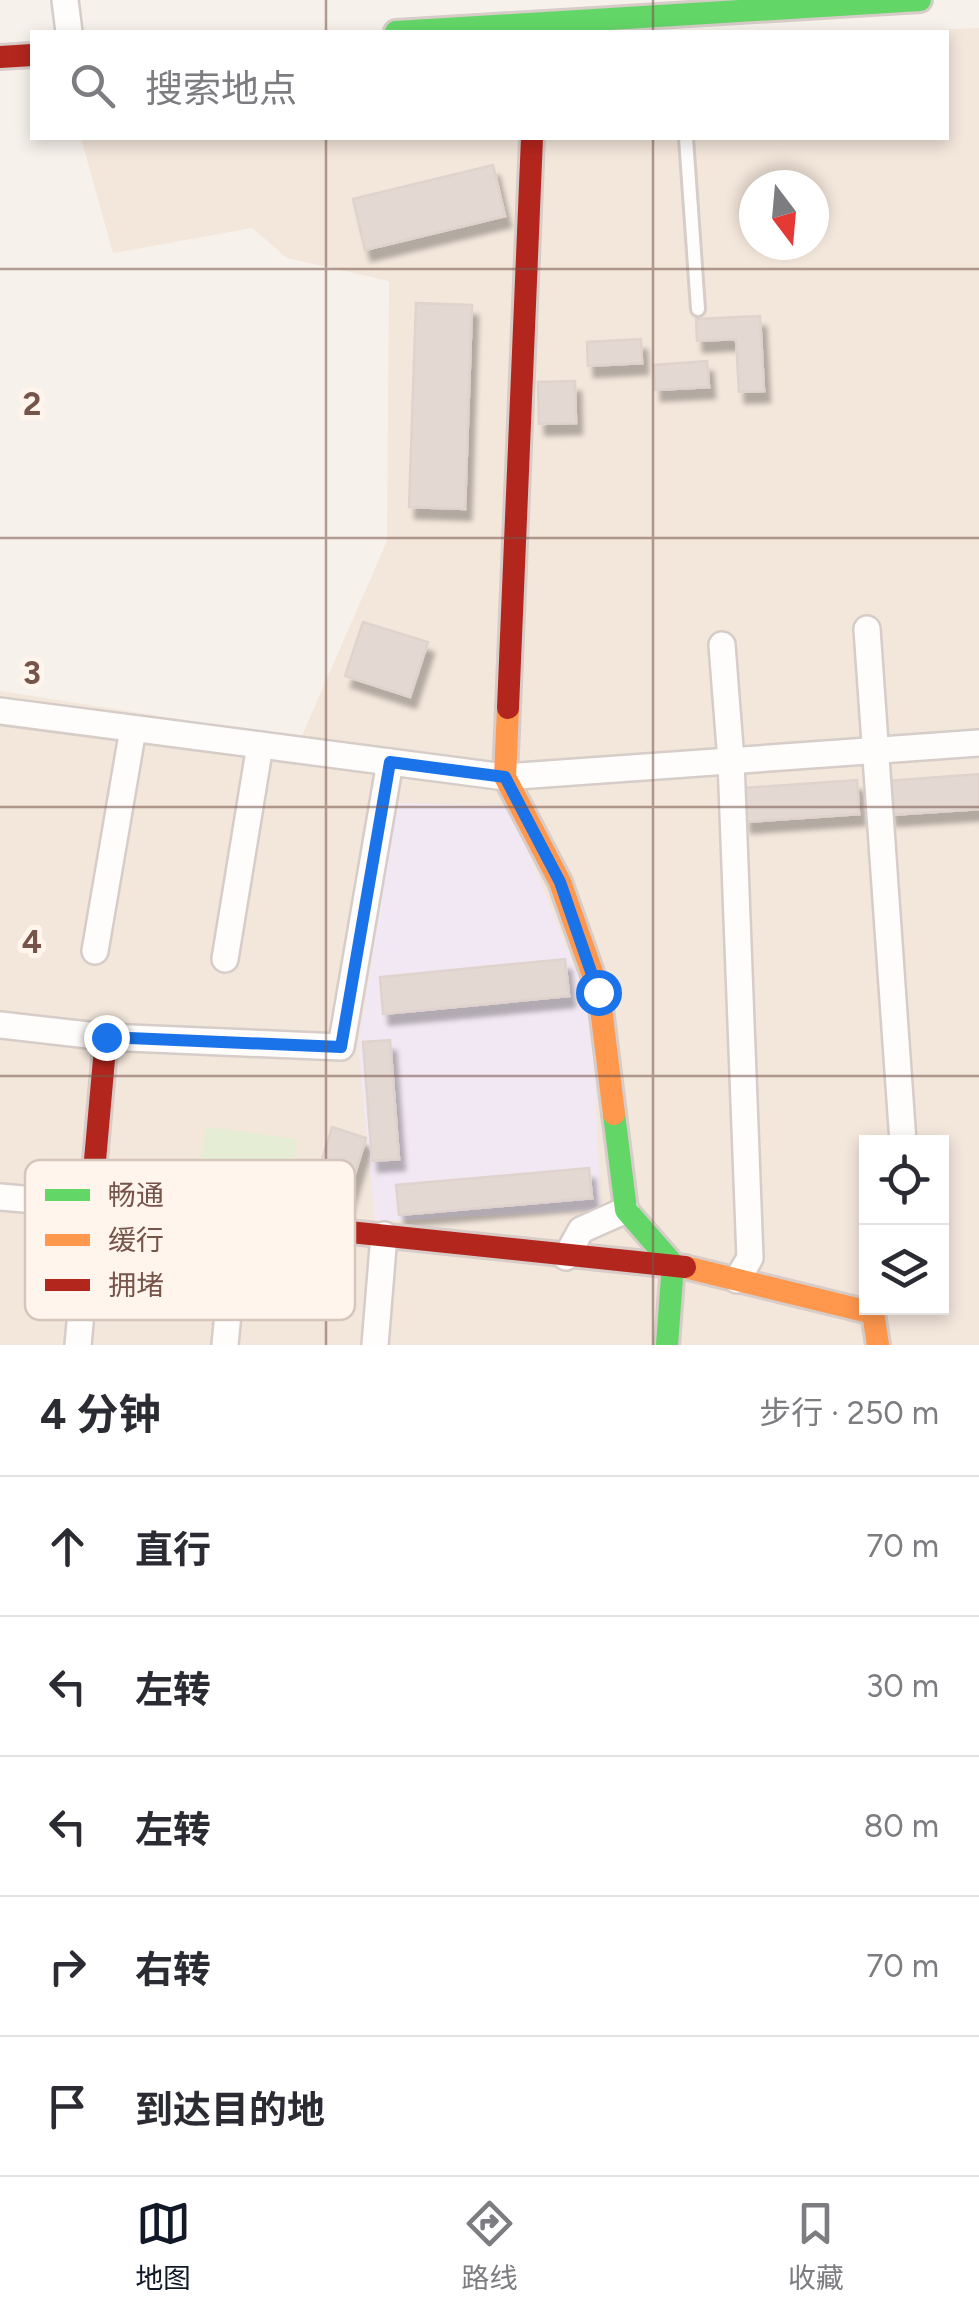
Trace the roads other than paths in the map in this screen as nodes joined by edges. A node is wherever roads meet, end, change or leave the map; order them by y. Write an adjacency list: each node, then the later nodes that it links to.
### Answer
1 (65, 0): 5 (street)
2 (920, 0): 4 (street)
3 (537, 19): 4 (street); 6 (street)
4 (678, 24)
5 (69, 30)
6 (418, 30)
7 (30, 55): 8 (street)
8 (0, 57)
9 (532, 140): 21 (street)
10 (686, 140): 11 (lane)
11 (698, 309)
12 (867, 629): 18 (street)
13 (722, 645): 19 (street)
14 (1, 718): 15 (street)
15 (134, 729): 17 (street); 22 (street)
16 (979, 744): 18 (street)
17 (260, 745): 20 (street); 23 (street)
18 (878, 750): 19 (street); 26 (street)
19 (731, 761): 21 (street); 35 (street)
20 (390, 762): 21 (street); 25 (street)
21 (505, 777): 30 (street)
22 (95, 951)
23 (225, 959)
24 (0, 1025): 25 (street)
25 (106, 1037): 27 (street)
26 (904, 1135)
27 (95, 1160)
28 (0, 1197): 29 (street)
29 (25, 1199)
30 (626, 1210): 33 (street); 34 (street)
31 (355, 1233): 32 (street)
32 (384, 1236): 33 (street); 40 (street)
33 (566, 1256): 34 (street)
34 (673, 1264): 35 (street); 41 (street)
35 (737, 1280): 42 (street)
36 (80, 1320): 38 (street)
37 (227, 1320): 39 (street)
38 (78, 1345)
39 (225, 1345)
40 (375, 1345)
41 (666, 1345)
42 (878, 1345)

